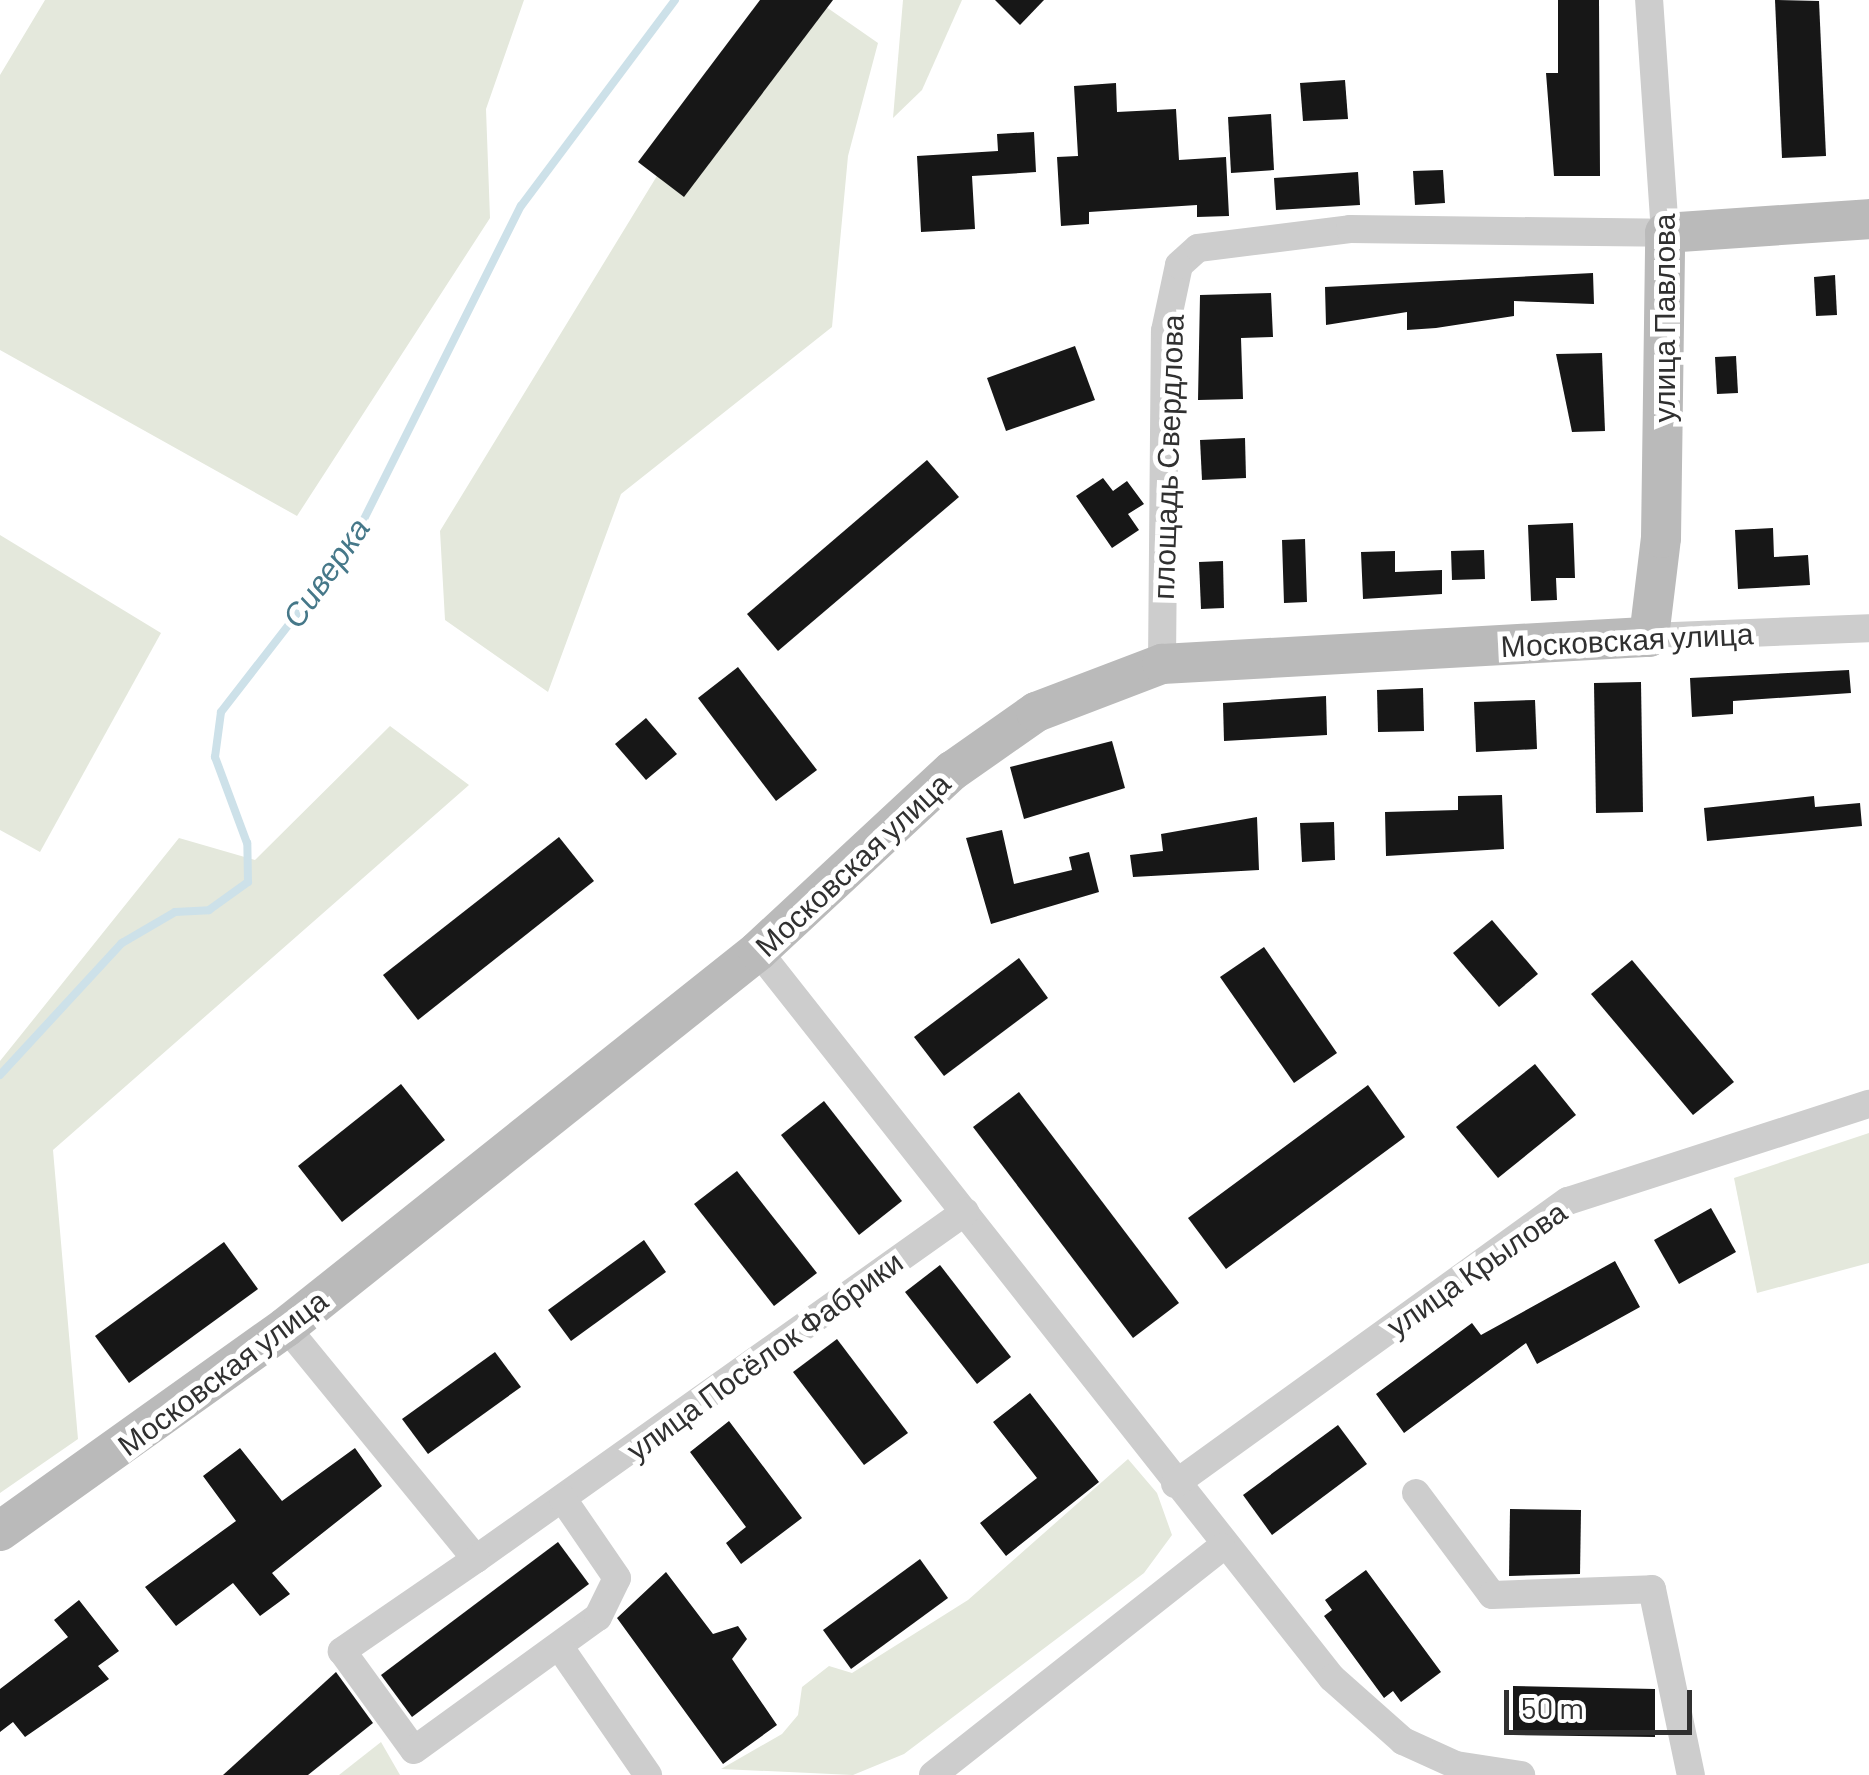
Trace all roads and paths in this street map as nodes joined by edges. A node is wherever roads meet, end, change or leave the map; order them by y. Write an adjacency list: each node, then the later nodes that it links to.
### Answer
1 (1648, 0): 3 (street, улица Павлова)
2 (1869, 219): 3 (main road)
3 (1666, 233): 5 (main road, улица Павлова); 6 (street, площадь Свердлова)
4 (1869, 628): 5 (street, Московская улица)
5 (1649, 636): 6 (main road, Московская улица)
6 (1162, 664): 7 (main road, Московская улица)
7 (758, 951): 9 (street); 10 (main road, Московская улица)
8 (1869, 1104): 11 (street, улица Крылова)
9 (965, 1212): 11 (street); 13 (street, улица Посёлок Фабрики)
10 (286, 1328): 14 (main road, Московская улица); 16 (street)
11 (1175, 1484): 15 (street)
12 (1416, 1492): 21 (street)
13 (563, 1498): 16 (street, улица Посёлок Фабрики); 17 (street, улица Посёлок Фабрики)
14 (0, 1530)
15 (1222, 1546): 19 (street); 20 (street)
16 (476, 1558): 17 (street, улица Посёлок Фабрики)
17 (559, 1646): 18 (street)
18 (648, 1775)
19 (933, 1775)
20 (1522, 1775)
21 (1690, 1775)

